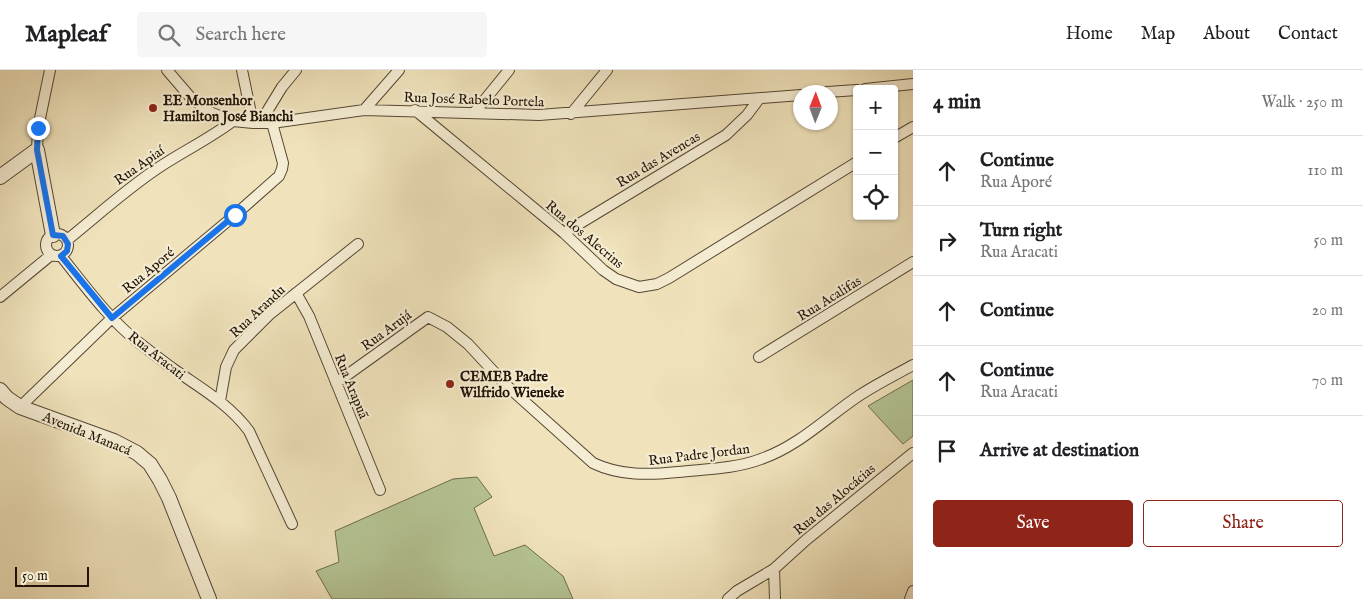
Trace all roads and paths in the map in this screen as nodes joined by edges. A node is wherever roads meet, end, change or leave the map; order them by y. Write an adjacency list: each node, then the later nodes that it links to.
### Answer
1 (50, 70): 23 (street)
2 (167, 70): 18 (street, Rua José Rabelo Portela)
3 (242, 70): 19 (street)
4 (296, 70): 19 (street)
5 (399, 70): 14 (street)
6 (509, 70): 16 (street)
7 (606, 70): 17 (street)
8 (913, 84): 9 (street)
9 (898, 86)
10 (853, 90): 11 (street)
11 (838, 91)
12 (793, 96): 13 (street, Rua José Rabelo Portela)
13 (759, 99): 17 (street, Rua José Rabelo Portela); 26 (street, Rua das Avencas)
14 (364, 110): 15 (street, Rua José Rabelo Portela); 20 (street, Rua José Rabelo Portela)
15 (415, 110): 16 (street, Rua José Rabelo Portela); 26 (street, Rua dos Alecrins)
16 (474, 113): 17 (street, Rua José Rabelo Portela)
17 (571, 114)
18 (233, 121): 19 (street, Rua José Rabelo Portela); 28 (street, Rua Apiaí)
19 (256, 123): 20 (street, Rua José Rabelo Portela)
20 (272, 123): 35 (street, Rua Aporé)
21 (913, 127): 22 (street)
22 (898, 136)
23 (37, 150): 25 (street); 27 (street)
24 (853, 165): 26 (street, Rua dos Alecrins)
25 (0, 177)
26 (564, 233)
27 (53, 235): 28 (street); 30 (street)
28 (67, 240): 30 (street)
29 (358, 244): 32 (street, Rua Arandu)
30 (56, 255): 33 (street); 35 (street, Rua Aracati)
31 (913, 262): 36 (street, Rua Acalifas)
32 (296, 293): 38 (street, Rua Arapuã); 40 (street, Rua Arandu)
33 (0, 297)
34 (428, 317): 37 (street, Rua Padre Jordan); 38 (street, Rua Arujá)
35 (112, 318): 40 (street, Rua Aracati); 41 (street, Rua Aporé)
36 (759, 357)
37 (913, 364)
38 (336, 383): 43 (street, Rua Arapuã)
39 (0, 390): 41 (street, Avenida Manacá)
40 (220, 401): 44 (street)
41 (20, 407): 47 (street, Avenida Manacá)
42 (913, 453): 45 (street, Rua das Alocácias)
43 (380, 490)
44 (292, 524)
45 (774, 569): 48 (street, Rua das Alocácias); 49 (street)
46 (913, 591): 50 (street)
47 (210, 599)
48 (728, 599)
49 (775, 599)
50 (910, 599)

